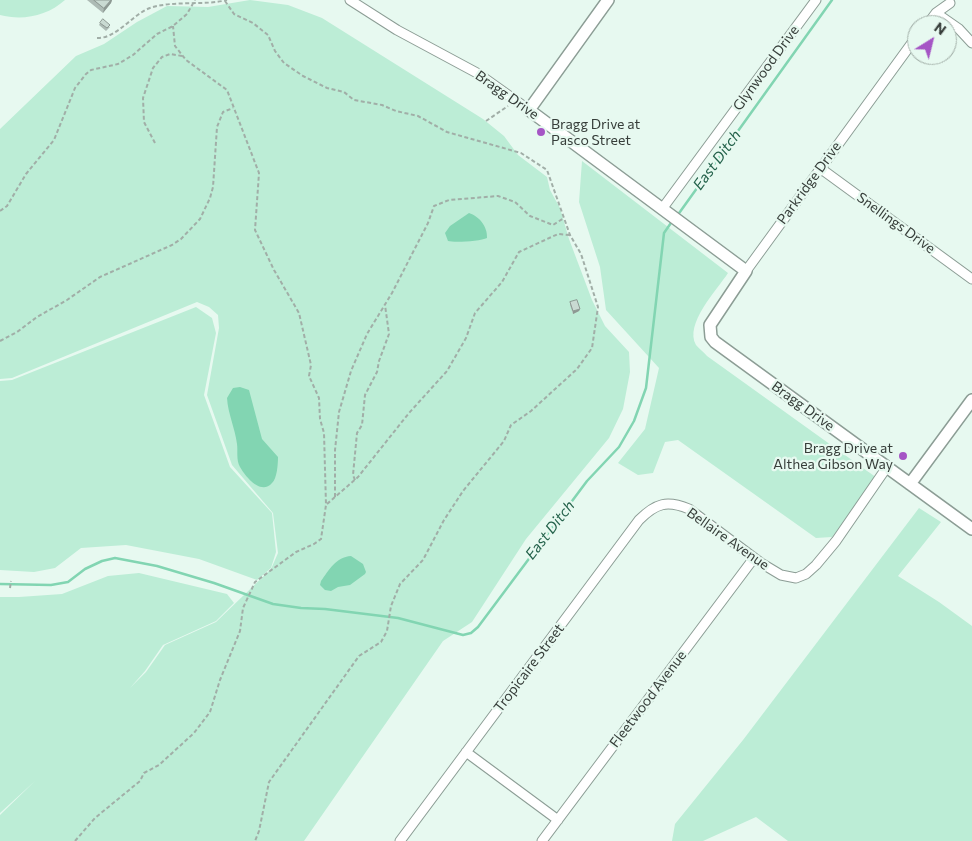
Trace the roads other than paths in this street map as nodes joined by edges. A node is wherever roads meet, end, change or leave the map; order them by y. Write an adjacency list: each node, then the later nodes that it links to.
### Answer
1 (350, 0): 8 (street, Bragg Drive)
2 (608, 0): 8 (street)
3 (816, 0): 10 (street, Glynwood Drive)
4 (950, 3): 5 (street)
5 (936, 13): 6 (street)
6 (972, 43)
7 (907, 50): 9 (street, Parkridge Drive)
8 (529, 110): 10 (street, Bragg Drive)
9 (820, 168): 11 (street, Parkridge Drive); 12 (street, Snellings Drive)
10 (666, 212): 11 (street, Bragg Drive)
11 (746, 271): 13 (street, Parkridge Drive)
12 (972, 279)
13 (710, 333): 15 (street, Bragg Drive)
14 (972, 400): 16 (street)
15 (887, 468): 16 (street, Bragg Drive); 19 (street, Bellaire Avenue)
16 (910, 484): 18 (street, Bragg Drive)
17 (664, 504): 19 (street, Bellaire Avenue); 20 (street, Tropicaire Street)
18 (972, 529)
19 (754, 558): 21 (street, Fleetwood Avenue)
20 (466, 752): 21 (street); 22 (street, Tropicaire Street)
21 (558, 820): 23 (street, Fleetwood Avenue)
22 (400, 841)
23 (542, 841)

